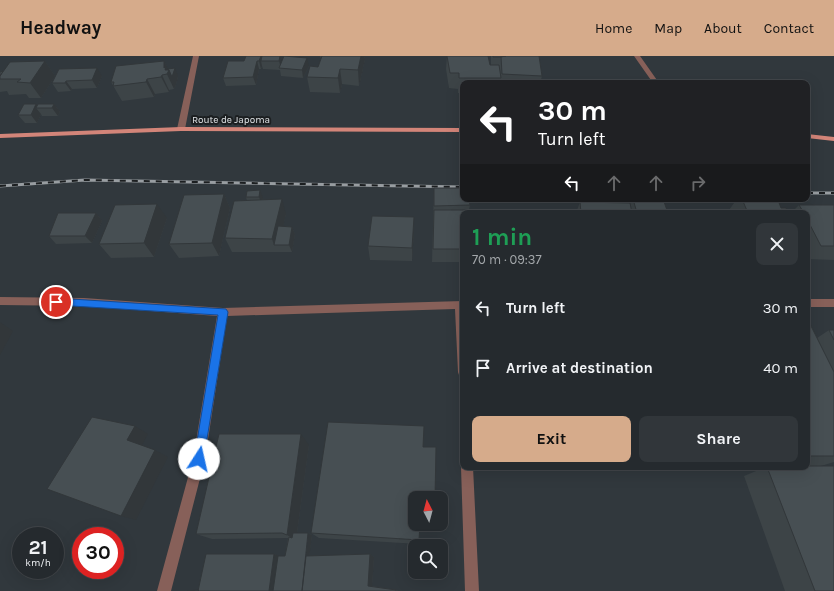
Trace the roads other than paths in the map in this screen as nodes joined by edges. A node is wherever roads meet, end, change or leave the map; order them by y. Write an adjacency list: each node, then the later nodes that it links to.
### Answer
1 (196, 56): 4 (street)
2 (637, 56): 3 (street)
3 (654, 80)
4 (181, 129): 5 (main road, Route de Japoma); 6 (main road, Route de Japoma)
5 (460, 130)
6 (0, 136)
7 (810, 136): 8 (main road)
8 (834, 139)
9 (0, 301): 13 (street)
10 (810, 303): 11 (street)
11 (834, 303)
12 (460, 305): 13 (street)
13 (223, 312): 15 (street)
14 (467, 470): 16 (street)
15 (164, 591)
16 (472, 591)

